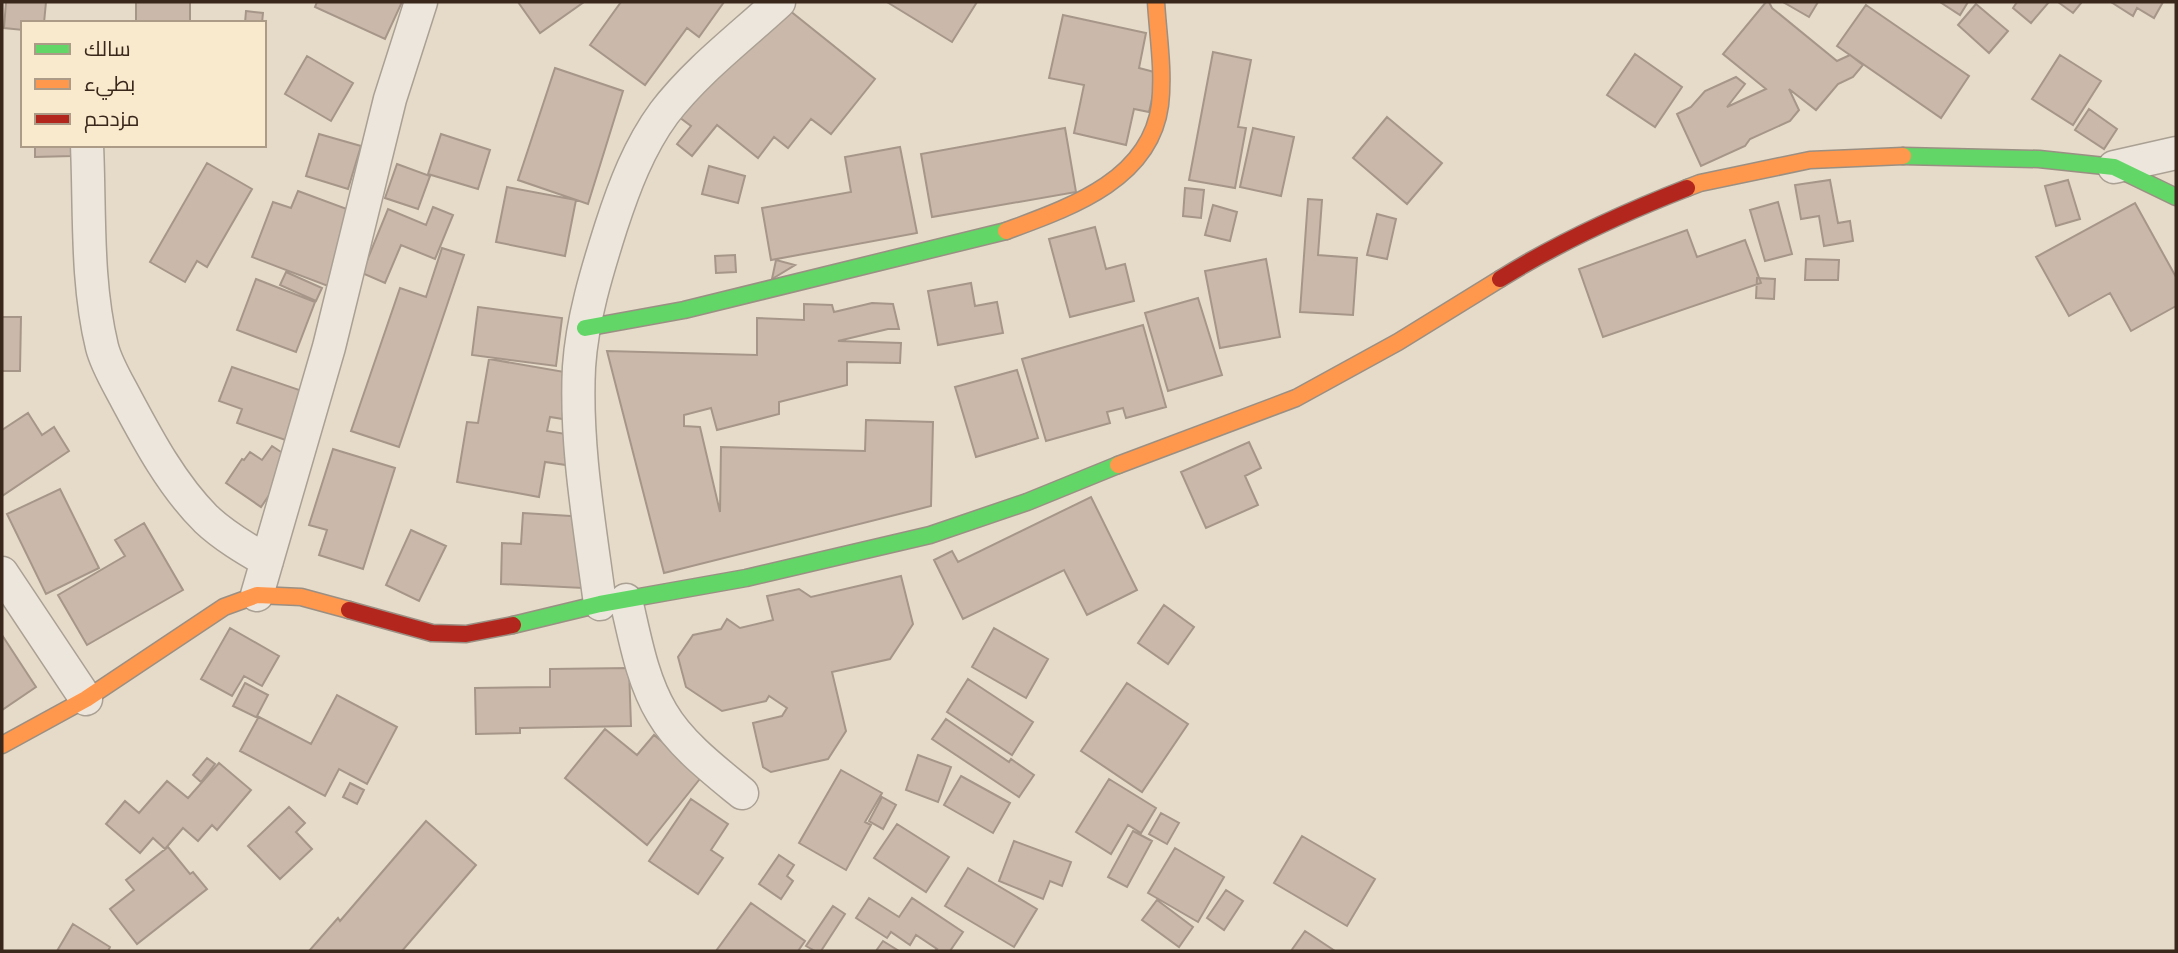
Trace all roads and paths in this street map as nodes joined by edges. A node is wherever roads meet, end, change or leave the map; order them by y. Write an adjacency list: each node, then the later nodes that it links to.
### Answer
1 (421, 2): 9 (street)
2 (779, 2): 8 (street)
3 (1156, 2): 8 (street)
4 (87, 147): 9 (street)
5 (2176, 153): 6 (street)
6 (2115, 167): 7 (street); 12 (street)
7 (2176, 197)
8 (585, 328): 12 (street)
9 (267, 561): 11 (street)
10 (2, 573): 13 (street)
11 (257, 595): 12 (street); 13 (street)
12 (613, 602): 15 (street)
13 (86, 699): 14 (street)
14 (2, 746)
15 (742, 793)

